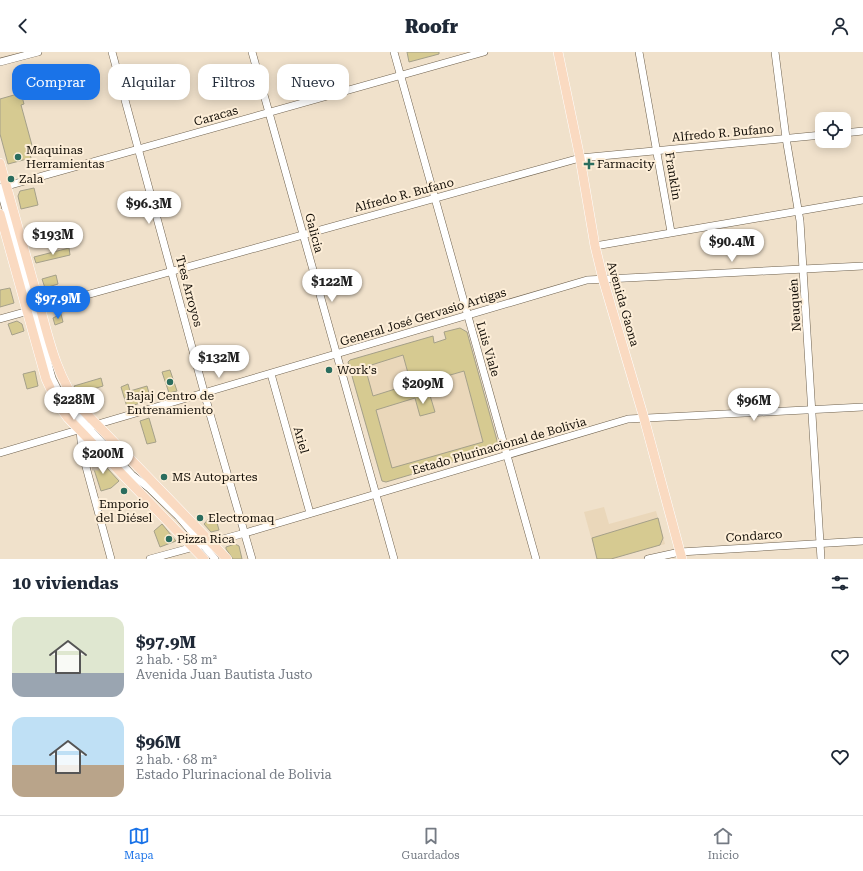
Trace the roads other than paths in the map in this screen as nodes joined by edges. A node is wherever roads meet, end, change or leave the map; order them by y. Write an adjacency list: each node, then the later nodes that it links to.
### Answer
1 (38, 52): 9 (street)
2 (112, 52): 16 (street, Tres Arroyos)
3 (252, 52): 11 (street, Galicia)
4 (394, 52): 10 (street, Luis Viale)
5 (484, 52): 10 (street, Caracas)
6 (558, 52): 18 (main road, Avenida Gaona)
7 (639, 52): 17 (street, Franklin)
8 (775, 52): 15 (street, Neuquén)
9 (0, 62)
10 (400, 75): 11 (street, Caracas); 21 (street, Luis Viale)
11 (269, 113): 16 (street, Caracas); 26 (street, Galicia)
12 (863, 131): 13 (street)
13 (851, 132)
14 (815, 136): 15 (street, Alfredo R. Bufano)
15 (786, 138): 17 (street, Alfredo R. Bufano); 23 (street, Neuquén)
16 (137, 149): 20 (street, Caracas); 30 (street, Tres Arroyos)
17 (658, 149): 18 (street, Alfredo R. Bufano); 25 (street, Franklin)
18 (580, 158): 21 (street, Alfredo R. Bufano); 27 (main road, Avenida Gaona)
19 (0, 163): 20 (main road)
20 (2, 187): 32 (main road)
21 (434, 198): 26 (street, Alfredo R. Bufano); 33 (street, Luis Viale)
22 (863, 200): 23 (street)
23 (798, 211): 25 (street); 29 (street, Neuquén)
24 (0, 214): 32 (main road)
25 (671, 232): 27 (street)
26 (303, 234): 30 (street, Alfredo R. Bufano); 35 (street, Galicia)
27 (595, 246): 31 (main road, Avenida Gaona)
28 (863, 266): 29 (street, General José Gervasio Artigas)
29 (804, 270): 31 (street, General José Gervasio Artigas); 39 (street, Neuquén)
30 (172, 271): 32 (street, Alfredo R. Bufano); 37 (street, Tres Arroyos)
31 (603, 279): 33 (street, General José Gervasio Artigas); 40 (main road, Avenida Gaona)
32 (34, 309): 34 (street, Alfredo R. Bufano); 41 (main road); 41 (main road)
33 (467, 315): 35 (street, General José Gervasio Artigas); 43 (street, Luis Viale)
34 (0, 319)
35 (336, 355): 36 (street, General José Gervasio Artigas); 44 (street, Galicia)
36 (271, 374): 37 (street, General José Gervasio Artigas); 45 (street, Ariel)
37 (205, 393): 41 (street, General José Gervasio Artigas); 46 (street, Tres Arroyos)
38 (863, 406): 39 (street, Estado Plurinacional de Bolivia)
39 (813, 409): 40 (street, Estado Plurinacional de Bolivia); 49 (street, Neuquén)
40 (644, 418): 43 (street, Estado Plurinacional de Bolivia); 51 (main road, Avenida Gaona)
41 (89, 427): 42 (street, General José Gervasio Artigas); 48 (main road); 50 (main road); 52 (street)
42 (0, 453)
43 (506, 456): 44 (street, Estado Plurinacional de Bolivia); 59 (street, Luis Viale)
44 (375, 493): 45 (street, Estado Plurinacional de Bolivia); 58 (street, Galicia)
45 (310, 512): 46 (street, Estado Plurinacional de Bolivia)
46 (245, 533): 48 (street, Estado Plurinacional de Bolivia); 57 (street, Tres Arroyos)
47 (863, 541): 49 (street, Condarco)
48 (207, 543): 50 (street, Estado Plurinacional de Bolivia); 55 (street); 56 (main road)
49 (820, 543): 51 (street, Condarco); 61 (street, Neuquén)
50 (193, 547): 53 (street, Estado Plurinacional de Bolivia); 54 (main road)
51 (681, 555): 60 (street, Condarco)
52 (111, 559)
53 (150, 559)
54 (204, 559)
55 (215, 559)
56 (227, 559)
57 (252, 559)
58 (394, 559)
59 (536, 559)
60 (648, 559)
61 (821, 559)

